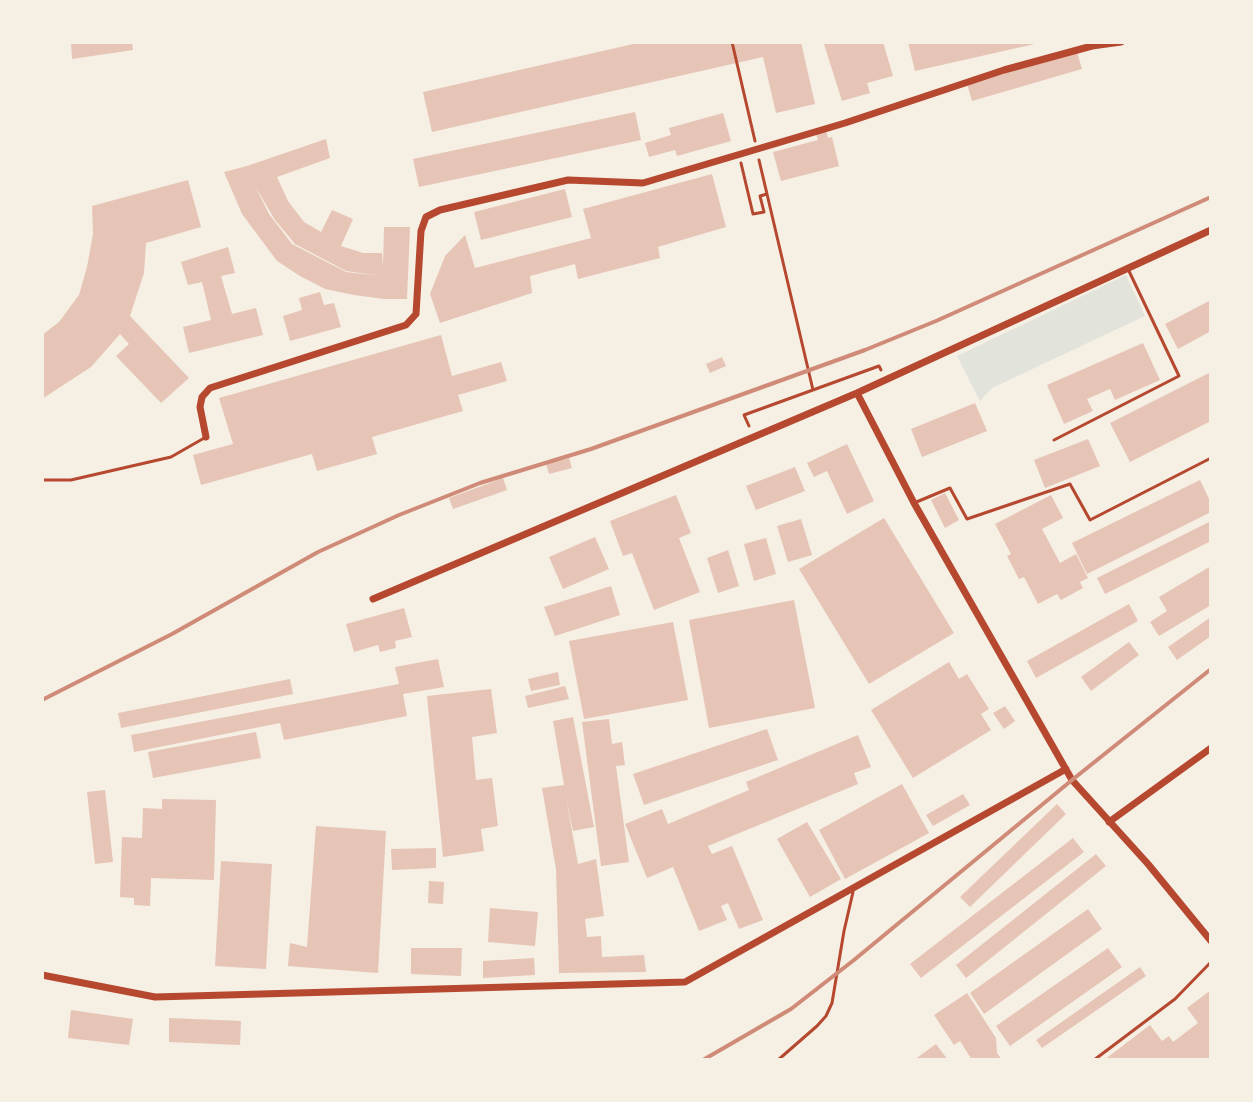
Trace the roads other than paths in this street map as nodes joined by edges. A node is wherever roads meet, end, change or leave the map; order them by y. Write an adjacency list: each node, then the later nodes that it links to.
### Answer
1 (1121, 42): 5 (street)
2 (1211, 230): 3 (street)
3 (1128, 269): 4 (street); 6 (lane)
4 (857, 393): 9 (street); 10 (street)
5 (206, 437): 8 (lane)
6 (1054, 440)
7 (1211, 458): 9 (lane)
8 (42, 480)
9 (914, 503): 12 (street)
10 (373, 599)
11 (1211, 748): 13 (street)
12 (1066, 769): 13 (street); 14 (street)
13 (1109, 822): 15 (street)
14 (854, 888): 17 (street); 18 (lane)
15 (1211, 941)
16 (1211, 962): 19 (lane)
17 (42, 975)
18 (778, 1060)
19 (1094, 1060)

